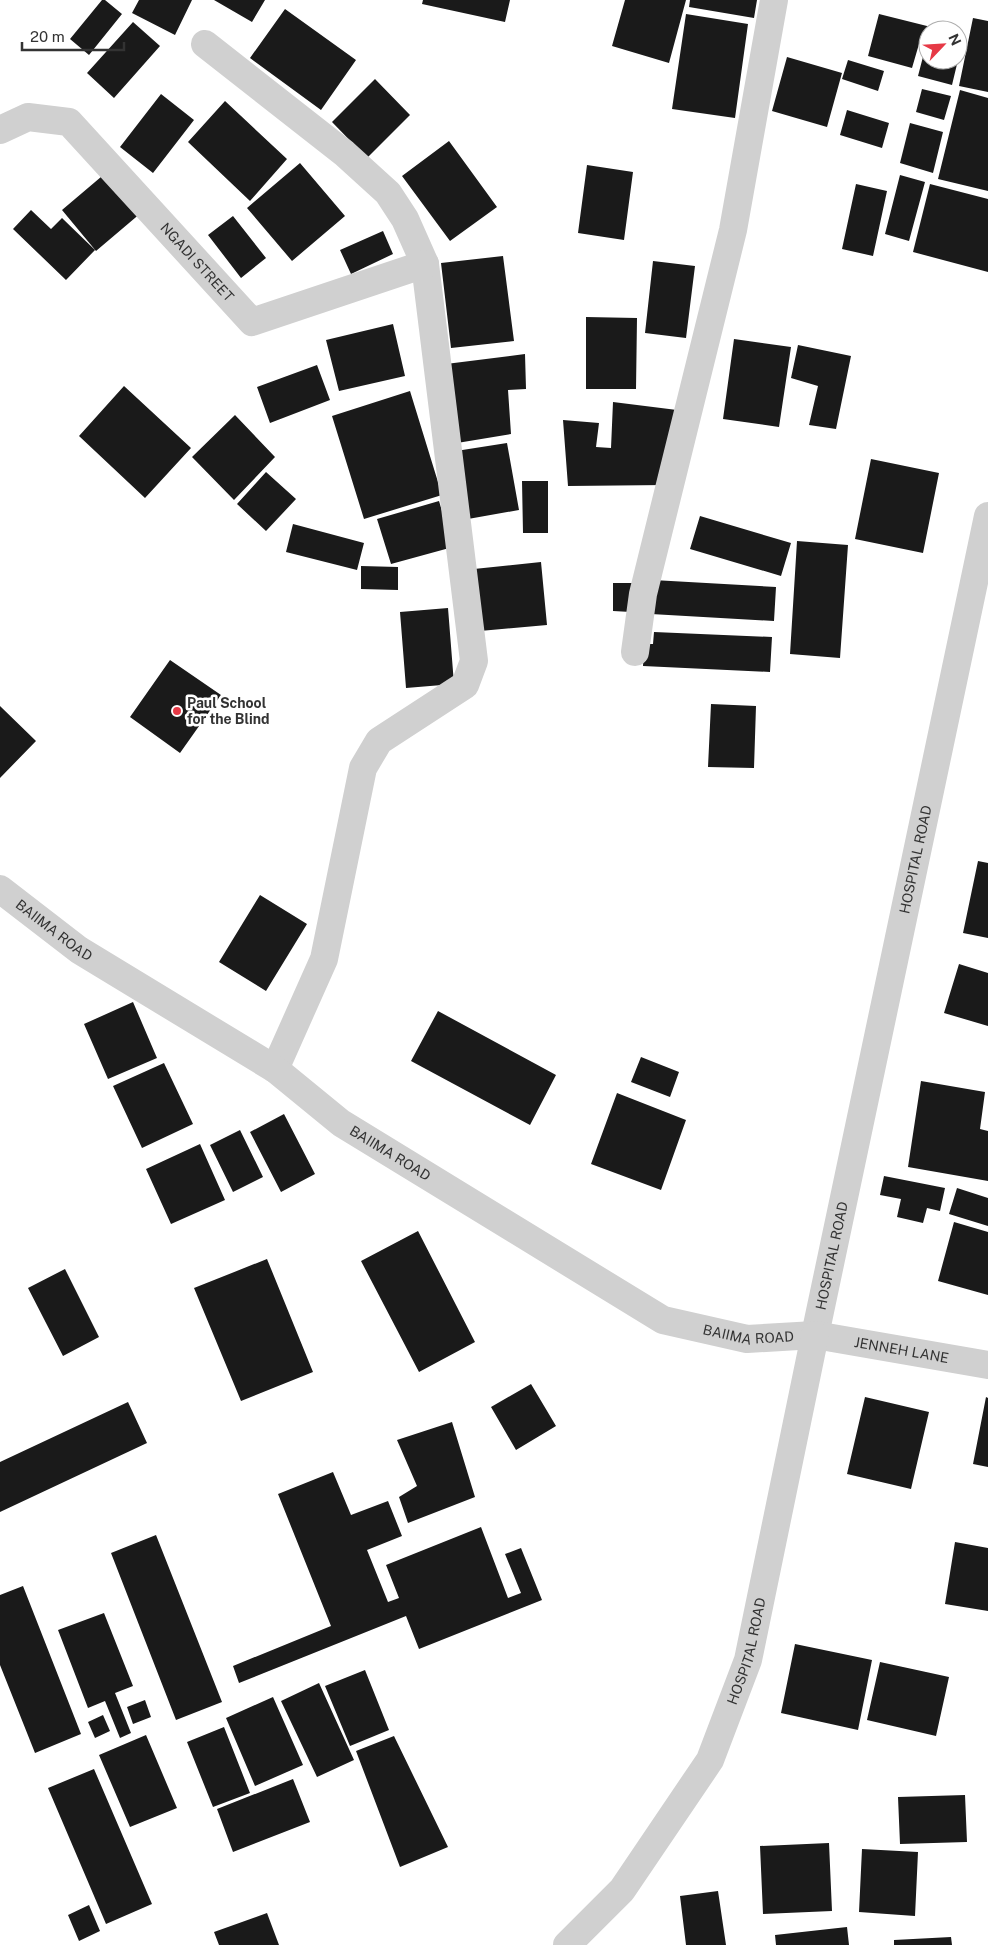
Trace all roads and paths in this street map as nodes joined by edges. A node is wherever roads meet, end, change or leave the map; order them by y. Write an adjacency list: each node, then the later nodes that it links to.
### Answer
1 (774, 0): 7 (street)
2 (205, 44): 4 (street)
3 (0, 130): 4 (street, NGADI STREET)
4 (425, 264): 9 (street)
5 (988, 516): 6 (street, HOSPITAL ROAD)
6 (979, 601): 10 (street, HOSPITAL ROAD)
7 (635, 652)
8 (0, 889): 9 (street, BAIIMA ROAD)
9 (275, 1069): 10 (street, BAIIMA ROAD)
10 (815, 1335): 11 (street, JENNEH LANE); 12 (street, HOSPITAL ROAD)
11 (988, 1365)
12 (567, 1945)

